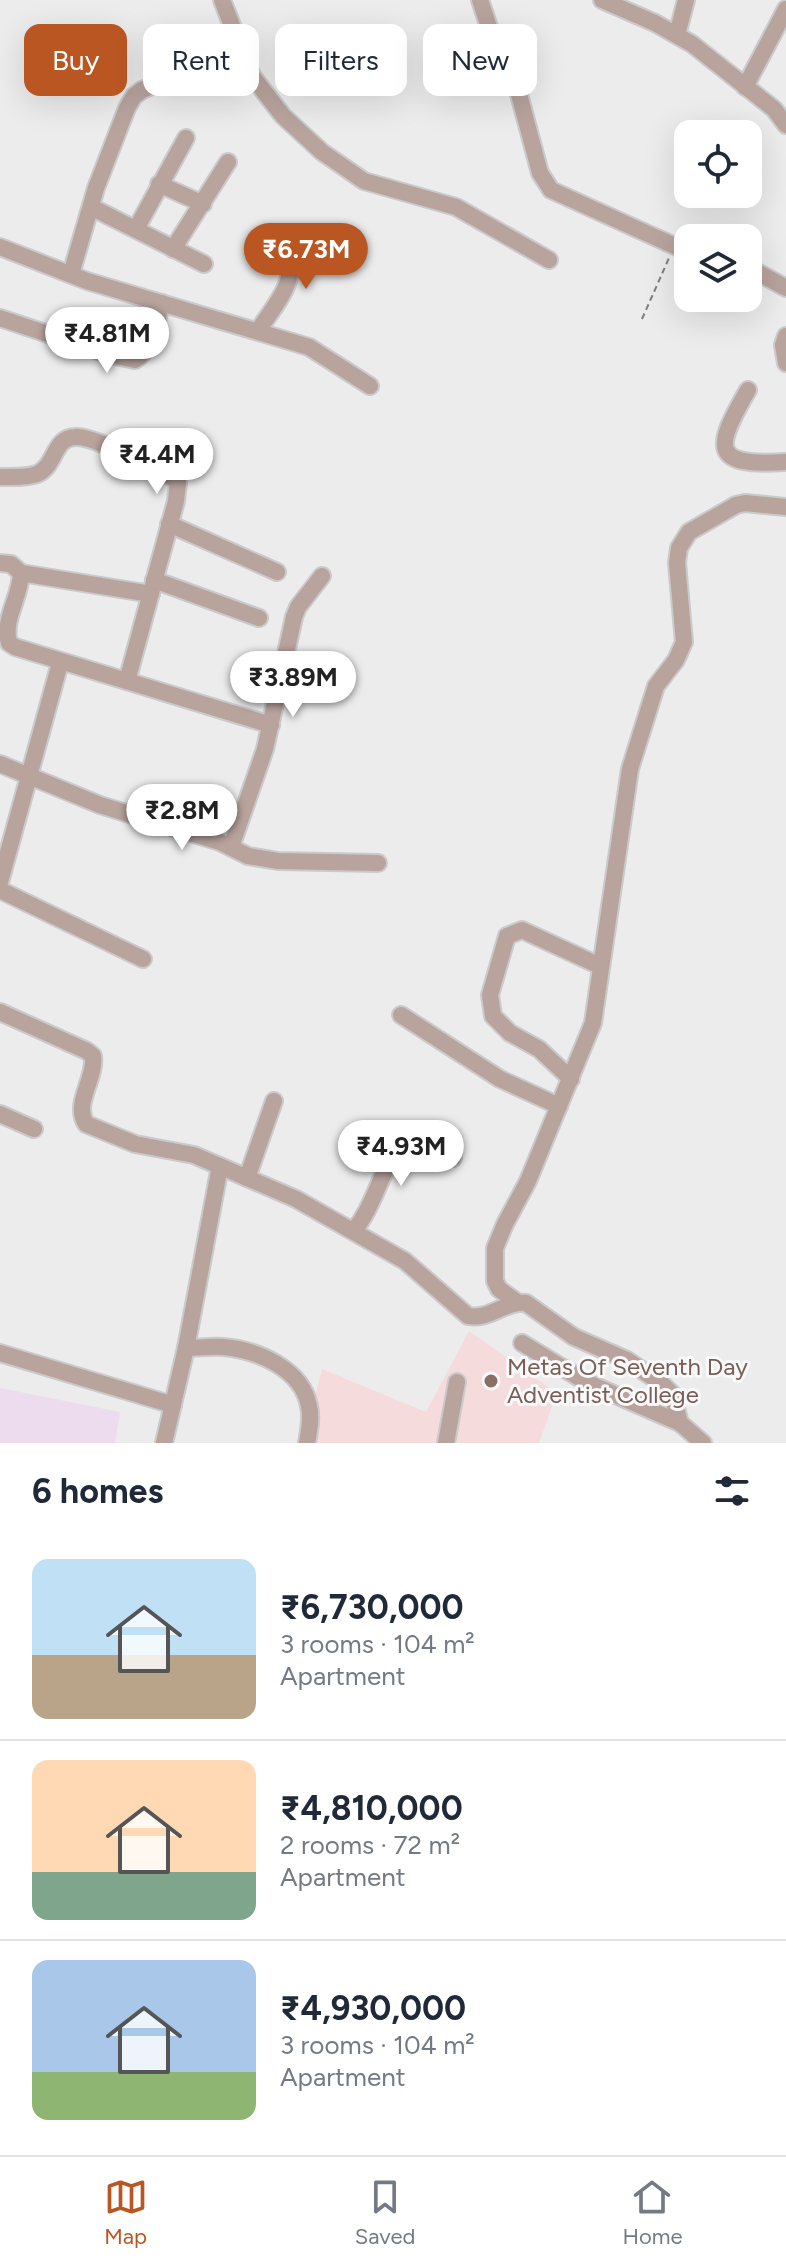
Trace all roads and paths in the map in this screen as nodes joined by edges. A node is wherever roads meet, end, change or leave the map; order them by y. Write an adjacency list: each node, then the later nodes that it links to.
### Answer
1 (222, 0): 6 (street)
2 (480, 0): 18 (street)
3 (602, 0): 7 (street)
4 (686, 0): 7 (street)
5 (786, 9): 9 (street)
6 (232, 24)
7 (677, 35): 9 (street)
8 (259, 85): 22 (street)
9 (745, 87): 11 (street)
10 (143, 91): 16 (street)
11 (784, 116)
12 (186, 138): 14 (street)
13 (228, 162): 15 (street)
14 (159, 184): 15 (street); 17 (street)
15 (203, 204): 21 (street)
16 (91, 207): 17 (street); 25 (street)
17 (136, 229): 21 (street)
18 (674, 246)
19 (0, 247): 25 (street)
20 (282, 248): 31 (street)
21 (173, 249): 24 (street)
22 (549, 260)
23 (674, 262): 30 (path)
24 (204, 264)
25 (71, 274): 28 (street)
26 (762, 275): 27 (street)
27 (786, 288)
28 (162, 303): 29 (street); 31 (street)
29 (0, 318)
30 (642, 319)
31 (258, 331): 34 (street)
32 (786, 336): 33 (street)
33 (786, 363)
34 (370, 386)
35 (748, 390): 36 (street)
36 (786, 462)
37 (0, 477): 39 (street)
38 (786, 507): 57 (street)
39 (169, 524): 41 (street); 44 (street)
40 (0, 563): 42 (street)
41 (277, 572)
42 (21, 573): 44 (street); 46 (street)
43 (322, 576): 48 (street)
44 (152, 587): 45 (street); 47 (street)
45 (259, 618)
46 (60, 663): 47 (street); 50 (street)
47 (127, 681): 48 (street)
48 (271, 725): 52 (street)
49 (0, 764): 50 (street)
50 (30, 777): 51 (street); 52 (street)
51 (6, 840): 54 (street)
52 (231, 847): 53 (street)
53 (378, 863)
54 (0, 882)
55 (0, 890): 56 (street)
56 (143, 959)
57 (600, 966): 60 (street); 60 (street)
58 (0, 1012): 66 (street)
59 (401, 1015): 62 (street)
60 (571, 1079): 62 (street)
61 (274, 1101): 67 (street)
62 (559, 1106): 69 (street)
63 (0, 1114): 64 (street)
64 (34, 1129)
65 (453, 1158): 68 (street)
66 (220, 1166): 67 (street); 71 (street)
67 (247, 1178): 68 (street)
68 (354, 1230): 69 (street)
69 (517, 1302): 75 (street)
70 (522, 1343): 75 (street)
71 (186, 1348): 74 (street); 77 (street)
72 (0, 1353): 74 (street)
73 (457, 1382): 78 (street)
74 (173, 1405): 76 (street)
75 (683, 1433): 79 (street)
76 (164, 1443)
77 (307, 1443)
78 (446, 1443)
79 (703, 1443)

